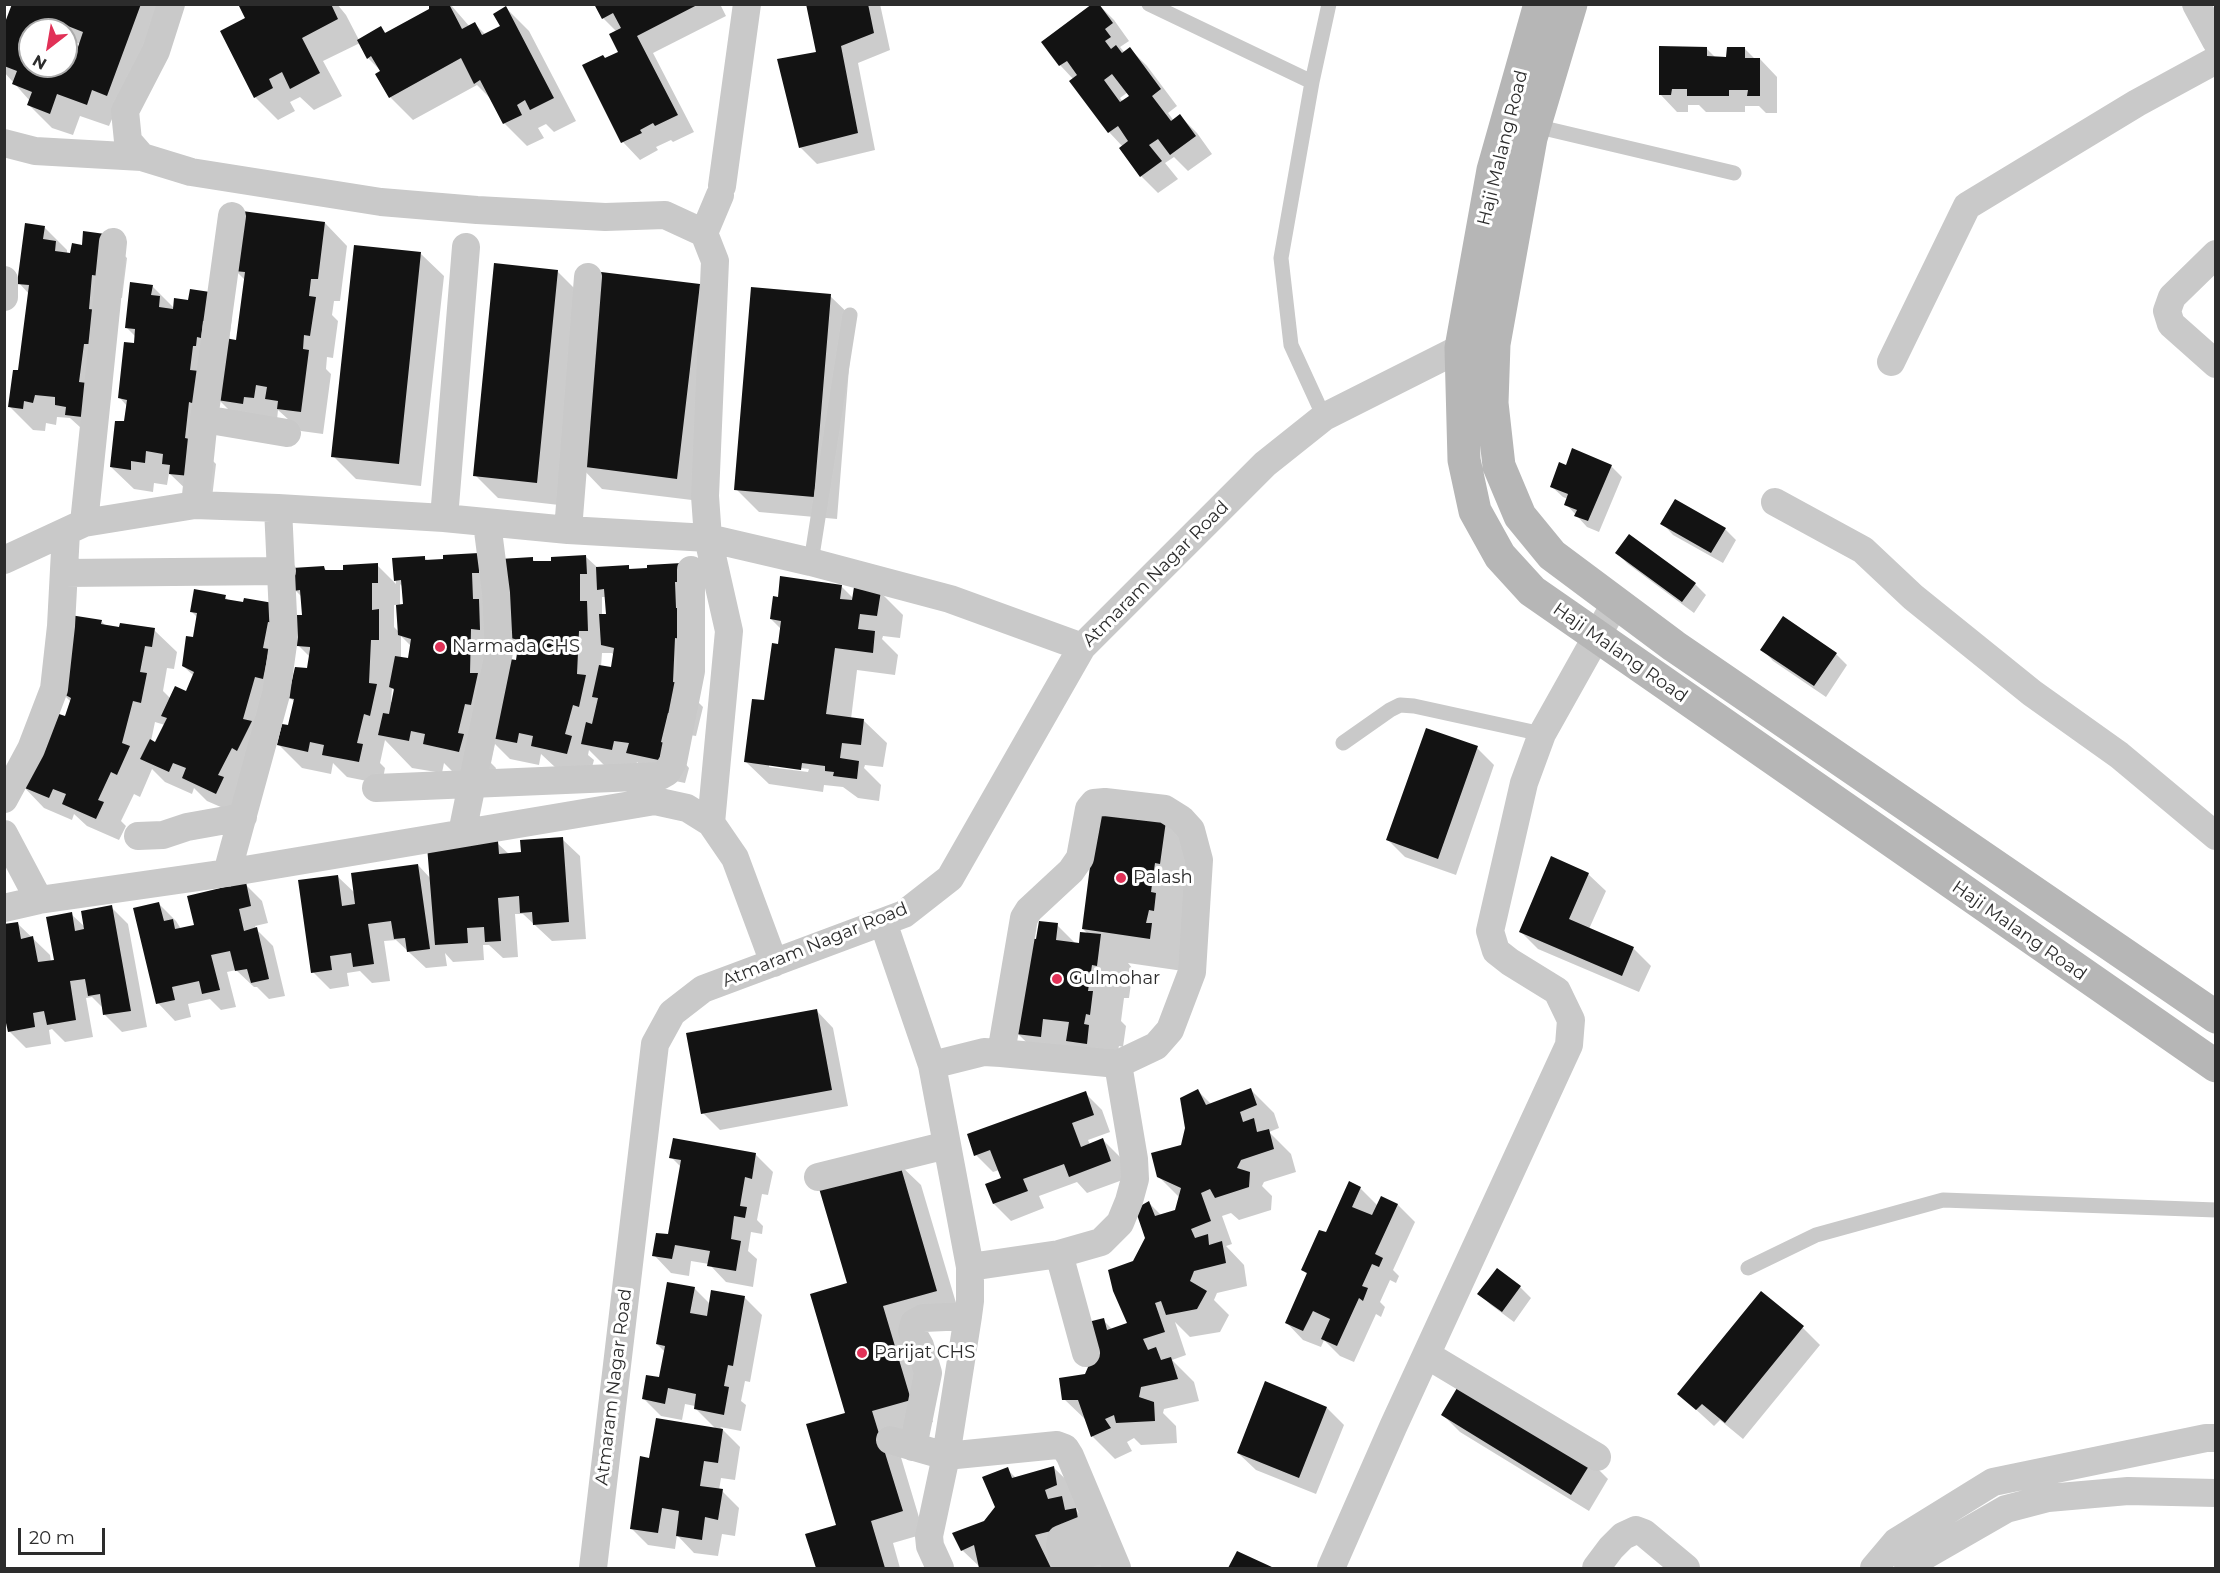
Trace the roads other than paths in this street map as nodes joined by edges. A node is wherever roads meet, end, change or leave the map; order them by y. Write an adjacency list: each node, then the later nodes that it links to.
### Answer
1 (171, 4): 13 (street)
2 (747, 4): 16 (street)
3 (1149, 4): 10 (lane)
4 (1329, 4): 10 (lane)
5 (1540, 4): 11 (main road, Haji Malang Road)
6 (1571, 4): 11 (main road, Haji Malang Road)
7 (2196, 4): 8 (street)
8 (2216, 41)
9 (2216, 60): 26 (street)
10 (1312, 82): 28 (lane)
11 (1521, 121): 14 (lane); 24 (main road, Haji Malang Road); 25 (main road, Haji Malang Road)
12 (4, 143): 13 (street)
13 (142, 157): 16 (street)
14 (1734, 173)
15 (232, 216): 29 (street)
16 (704, 233): 38 (street)
17 (113, 242): 36 (street)
18 (466, 247): 34 (street)
19 (2216, 254): 27 (street)
20 (588, 277): 37 (street)
21 (4, 280): 22 (street)
22 (4, 297)
23 (850, 315): 40 (lane)
24 (1494, 344): 25 (street, Atmaram Nagar Road); 44 (main road, Haji Malang Road)
25 (1461, 348): 28 (street, Atmaram Nagar Road); 45 (main road, Haji Malang Road)
26 (1891, 362)
27 (2216, 364)
28 (1324, 417): 46 (street, Atmaram Nagar Road)
29 (204, 419): 30 (street); 32 (street)
30 (287, 433)
31 (1775, 502): 59 (street)
32 (195, 505): 33 (street); 36 (street)
33 (278, 508): 34 (street); 42 (street)
34 (444, 518): 35 (street)
35 (487, 523): 37 (street); 51 (street)
36 (75, 528): 39 (street); 43 (street)
37 (568, 530): 38 (street)
38 (708, 538): 40 (street); 48 (street)
39 (4, 560)
40 (811, 562): 46 (street)
41 (691, 570): 47 (street)
42 (282, 571): 43 (street); 54 (street)
43 (64, 573): 53 (street)
44 (1616, 602): 45 (street); 65 (main road, Haji Malang Road)
45 (1596, 635): 49 (street); 67 (main road, Haji Malang Road)
46 (1082, 647): 63 (street, Atmaram Nagar Road)
47 (691, 671): 48 (street); 51 (street)
48 (725, 676): 55 (street)
49 (1542, 734): 50 (lane); 80 (street)
50 (1343, 743)
51 (472, 784): 52 (street); 56 (street)
52 (376, 788)
53 (4, 799)
54 (243, 818): 58 (street); 60 (street)
55 (711, 823): 56 (street); 64 (street)
56 (462, 833): 60 (street)
57 (4, 834): 61 (street)
58 (138, 836)
59 (2216, 836)
60 (227, 873): 61 (street)
61 (39, 900): 62 (street)
62 (4, 908)
63 (883, 922): 64 (street, Atmaram Nagar Road); 70 (street)
64 (774, 963): 87 (street, Atmaram Nagar Road)
65 (2176, 991): 66 (main road, Haji Malang Road); 67 (main road)
66 (2216, 1017)
67 (2153, 1023): 71 (main road, Haji Malang Road)
68 (1001, 1053): 69 (street); 69 (street); 70 (street)
69 (1118, 1064): 75 (street)
70 (932, 1065): 72 (street)
71 (2216, 1066)
72 (947, 1145): 73 (street); 76 (street)
73 (818, 1177)
74 (2216, 1210): 77 (lane)
75 (1059, 1254): 76 (street); 79 (street)
76 (970, 1267): 78 (street)
77 (1748, 1268)
78 (968, 1316): 82 (street); 82 (street)
79 (1086, 1353)
80 (1427, 1355): 83 (street); 89 (street)
81 (2216, 1438): 86 (street)
82 (946, 1456): 85 (street); 88 (street)
83 (1597, 1457)
84 (2216, 1493): 86 (street)
85 (1108, 1547)
86 (1906, 1558): 92 (street)
87 (593, 1569)
88 (940, 1569)
89 (1331, 1569)
90 (1596, 1569): 91 (street)
91 (1686, 1569)
92 (1874, 1569)

